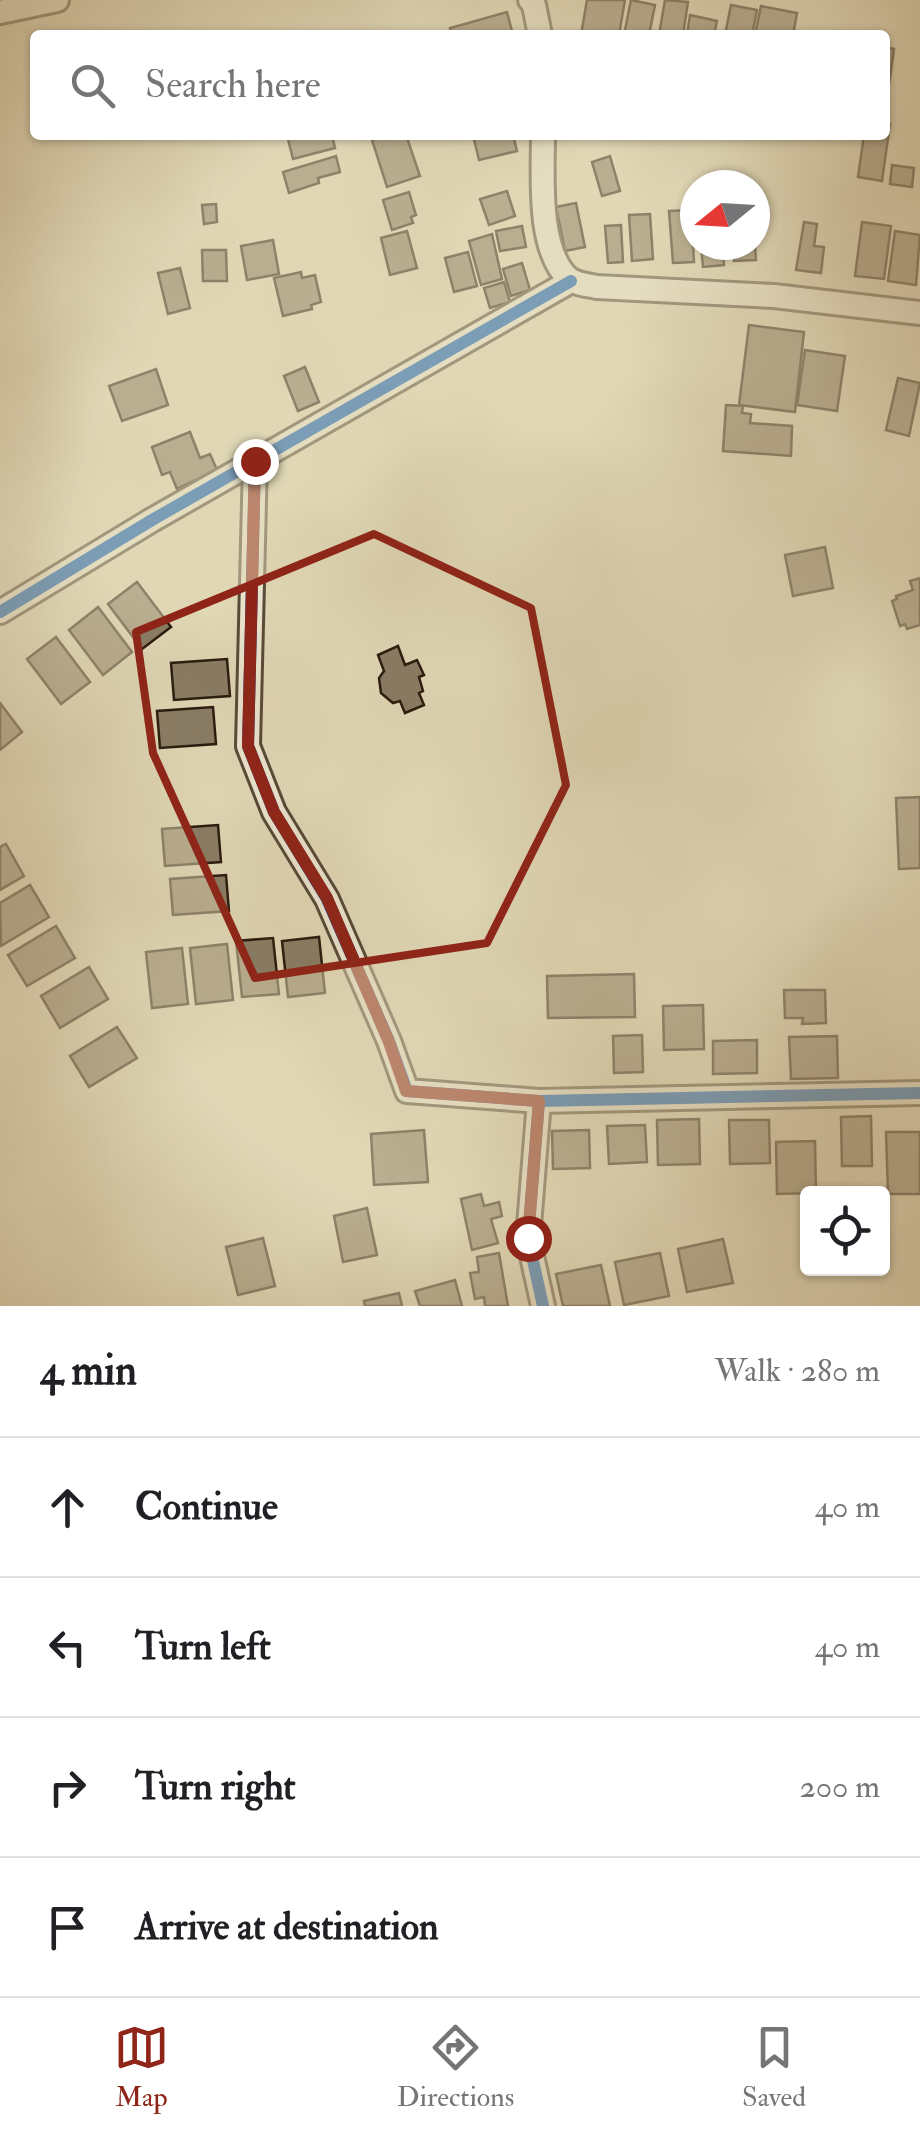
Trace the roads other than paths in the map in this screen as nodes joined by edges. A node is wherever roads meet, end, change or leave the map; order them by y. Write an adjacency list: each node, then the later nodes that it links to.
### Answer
1 (57, 0): 3 (street)
2 (537, 2): 4 (street)
3 (0, 12)
4 (540, 30)
5 (543, 140): 6 (street)
6 (571, 281): 7 (street); 8 (street)
7 (920, 313)
8 (255, 461): 9 (street); 11 (street)
9 (0, 612)
10 (920, 1093): 11 (street)
11 (539, 1101): 12 (street)
12 (544, 1306)

